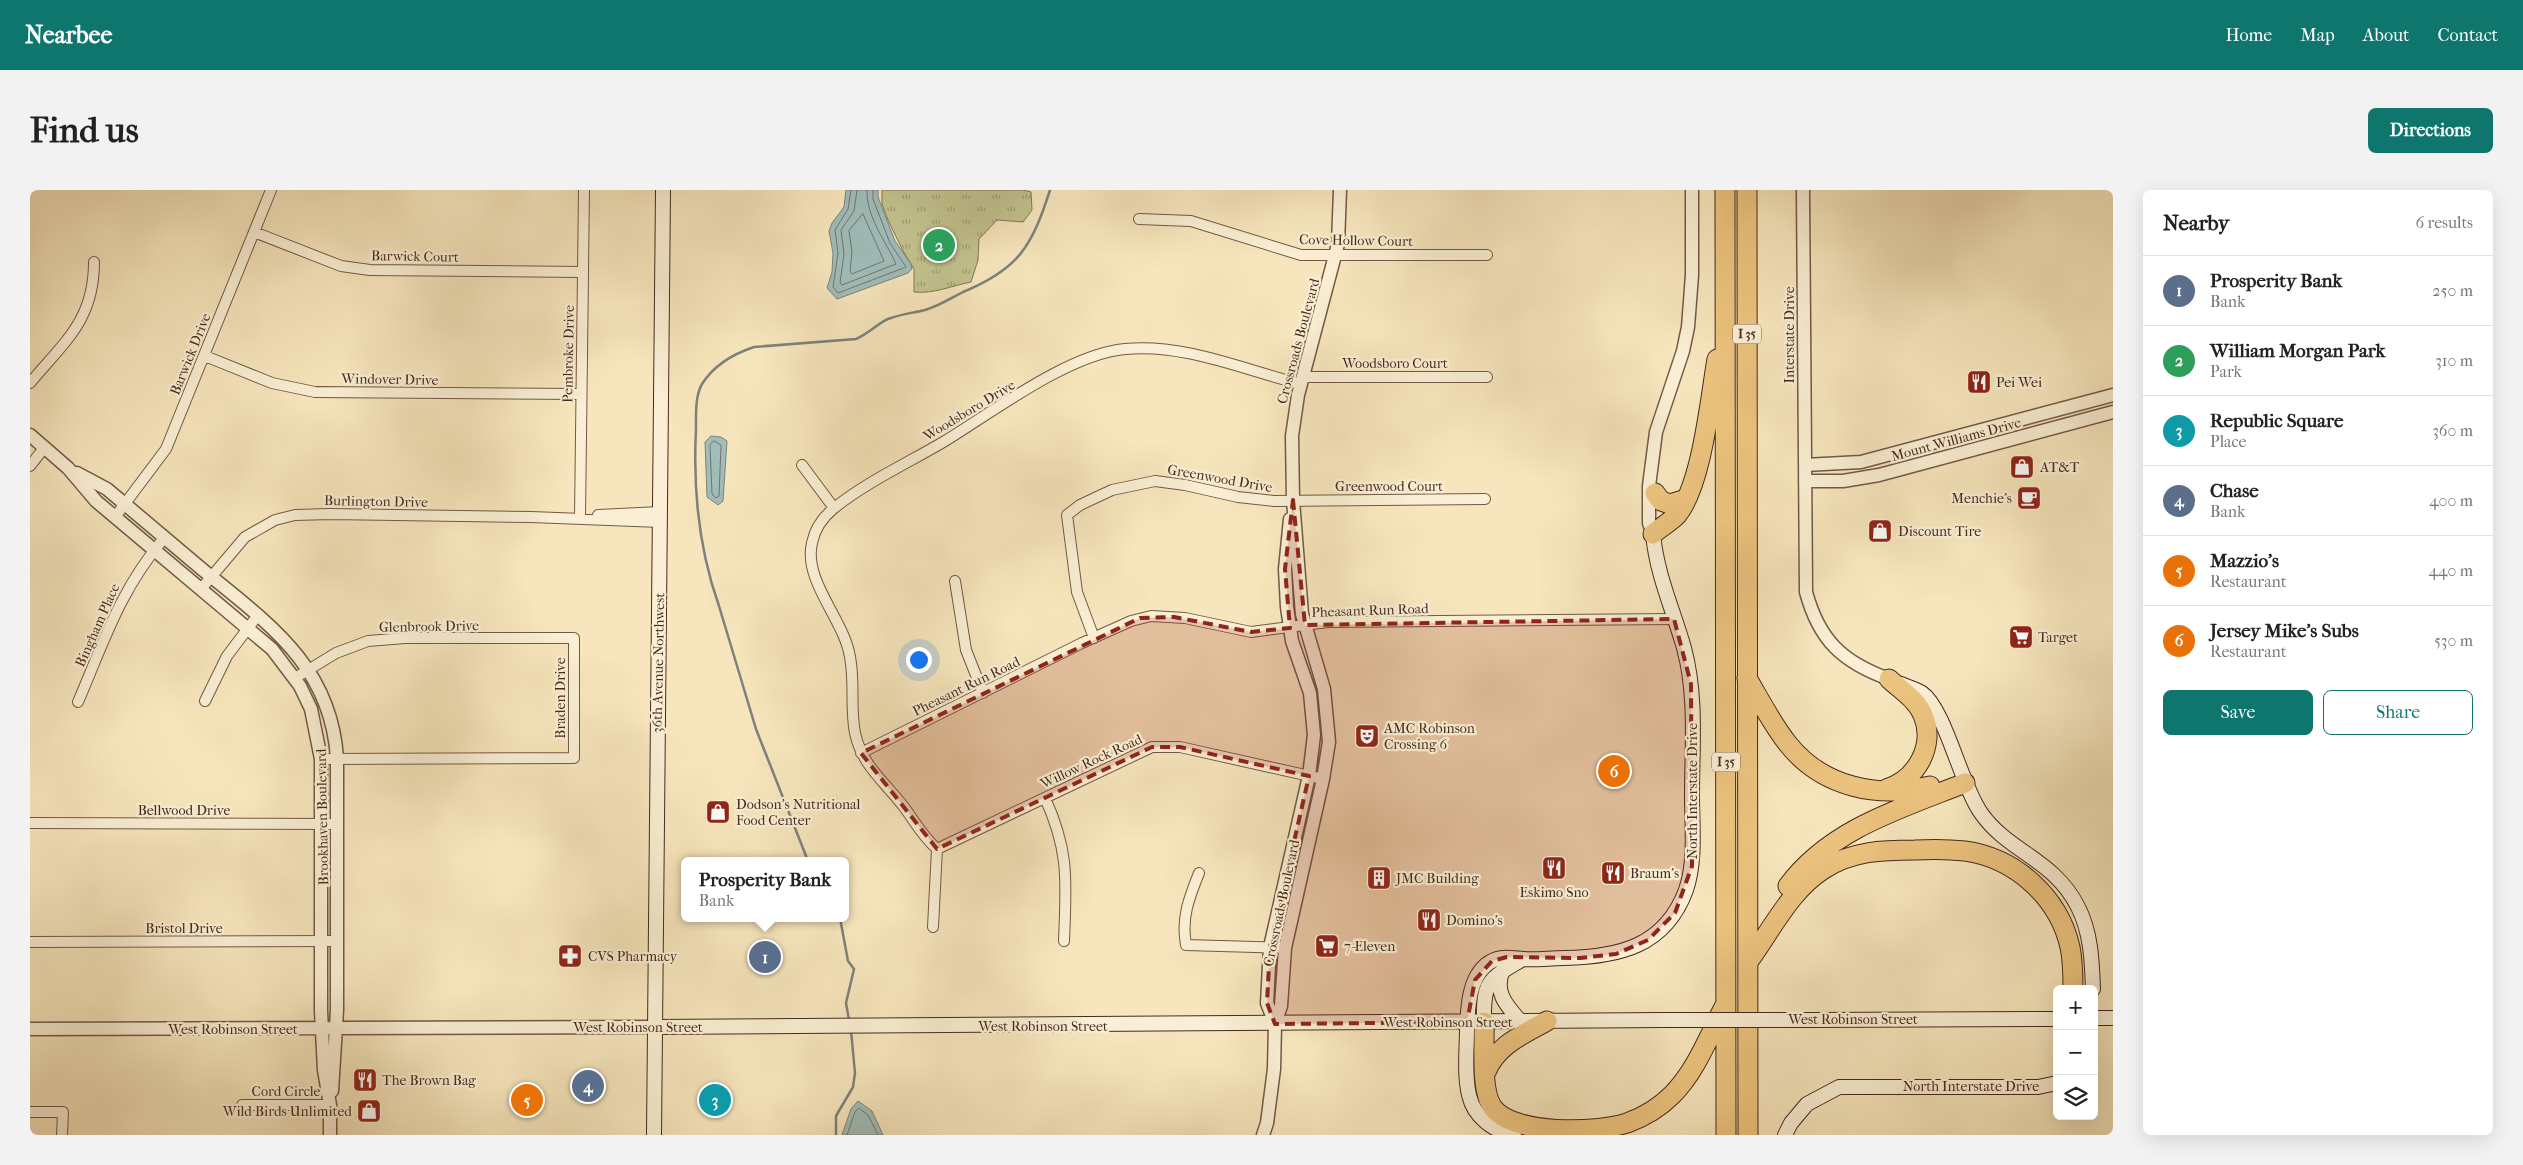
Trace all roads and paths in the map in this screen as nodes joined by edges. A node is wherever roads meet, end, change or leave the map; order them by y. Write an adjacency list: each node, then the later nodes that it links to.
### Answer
1 (271, 190): 10 (street, Barwick Drive)
2 (584, 190): 14 (street, Pembroke Drive)
3 (663, 190): 38 (main road, 36th Avenue Northwest)
4 (1340, 190): 11 (street, Crossroads Boulevard)
5 (1692, 190): 25 (street, North Interstate Drive)
6 (1726, 190): 15 (highway, I 35)
7 (1747, 190): 55 (highway, I 35)
8 (1804, 190): 27 (street, Interstate Drive)
9 (1138, 219): 11 (street, Cove Hollow Court)
10 (254, 232): 14 (street, Barwick Court); 16 (street, Barwick Drive)
11 (1335, 255): 12 (street, Cove Hollow Court); 18 (street, Crossroads Boulevard)
12 (1487, 255)
13 (94, 262): 19 (street)
14 (583, 272): 20 (street, Pembroke Drive)
15 (1726, 309): 33 (highway); 85 (highway, I 35)
16 (204, 356): 20 (street, Windover Drive); 35 (street, Barwick Drive)
17 (1487, 377): 18 (street, Woodsboro Court)
18 (1302, 380): 34 (street, Crossroads Boulevard); 36 (street, Woodsboro Drive)
19 (30, 382)
20 (581, 394): 39 (street, Pembroke Drive)
21 (2113, 395): 27 (street, Mount Williams Drive)
22 (2113, 412): 30 (street, Mount Williams Drive)
23 (30, 436): 24 (street, Brookhaven Boulevard)
24 (44, 448): 28 (street); 29 (street, Brookhaven Boulevard)
25 (1654, 450): 31 (street, North Interstate Drive); 40 (street, North Interstate Drive)
26 (802, 464): 36 (street)
27 (1804, 465): 30 (street, Interstate Drive)
28 (30, 466)
29 (68, 468): 35 (street, Brookhaven Boulevard); 37 (street, Brookhaven Boulevard)
30 (1804, 481): 56 (street)
31 (1655, 493): 33 (highway); 40 (street, North Interstate Drive)
32 (1486, 499): 34 (street, Greenwood Court)
33 (1686, 499): 40 (highway)
34 (1293, 500): 48 (street, Crossroads Boulevard); 50 (street, Crossroads Boulevard); 52 (street, Greenwood Drive)
35 (125, 504): 37 (street, Barwick Drive); 41 (street, Brookhaven Boulevard)
36 (834, 508): 60 (street, Woodsboro Drive)
37 (115, 517): 42 (street, Brookhaven Boulevard)
38 (660, 517): 39 (street, Burlington Drive); 93 (main road, 36th Avenue Northwest)
39 (580, 518): 43 (street, Burlington Drive)
40 (1653, 534): 47 (main road, North Interstate Drive)
41 (164, 538): 42 (street, Bingham Place); 43 (street, Brookhaven Boulevard)
42 (153, 551): 45 (street, Brookhaven Boulevard); 59 (street, Bingham Place)
43 (211, 576): 45 (street, Burlington Drive); 46 (street, Brookhaven Boulevard)
44 (955, 581): 57 (street)
45 (201, 589): 49 (street, Brookhaven Boulevard)
46 (258, 615): 49 (street); 53 (street, Brookhaven Boulevard)
47 (1674, 620): 48 (street, Pheasant Run Road); 80 (main road, North Interstate Drive)
48 (1305, 625): 50 (street, Pheasant Run Road); 64 (street, Crossroads Boulevard)
49 (247, 628): 54 (street, Brookhaven Boulevard); 58 (street)
50 (1290, 628): 52 (street, Pheasant Run Road); 63 (street, Crossroads Boulevard)
51 (574, 638): 53 (street, Glenbrook Drive); 61 (street, Braden Drive)
52 (1094, 638): 57 (street, Pheasant Run Road)
53 (309, 669): 54 (street, Glenbrook Drive); 61 (street, Brookhaven Boulevard)
54 (295, 678): 62 (street, Brookhaven Boulevard)
55 (1747, 678): 66 (highway); 81 (highway, I 35)
56 (1889, 679): 65 (main road); 66 (highway)
57 (983, 693): 60 (street, Pheasant Run Road)
58 (205, 700)
59 (78, 702)
60 (861, 753): 71 (street, Woodsboro Drive)
61 (337, 758): 62 (street); 70 (street, Brookhaven Boulevard)
62 (321, 759): 69 (street, Brookhaven Boulevard)
63 (1309, 776): 64 (street, Willow Rock Road); 67 (street, Willow Rock Road); 78 (street, Crossroads Boulevard)
64 (1323, 779): 79 (street, Crossroads Boulevard)
65 (1963, 779): 66 (highway); 81 (highway); 84 (main road)
66 (1877, 792)
67 (1045, 798): 71 (street, Willow Rock Road); 76 (street)
68 (30, 823): 69 (street, Bellwood Drive)
69 (322, 824): 70 (street, Bellwood Drive); 74 (street, Brookhaven Boulevard)
70 (338, 824): 75 (street, Brookhaven Boulevard)
71 (938, 849): 73 (street)
72 (1199, 873): 78 (street)
73 (933, 927)
74 (321, 941): 75 (street, Bristol Drive); 77 (street, Bristol Drive); 96 (street, Brookhaven Boulevard)
75 (338, 941): 94 (street, Brookhaven Boulevard)
76 (1064, 941)
77 (30, 942)
78 (1270, 947): 79 (street); 92 (street, Crossroads Boulevard)
79 (1285, 948): 92 (street, Crossroads Boulevard)
80 (1523, 959): 82 (main road, North Interstate Drive); 90 (main road, North Interstate Drive)
81 (1748, 962): 83 (highway); 108 (highway, I 35)
82 (1503, 969): 90 (main road, North Interstate Drive); 91 (main road)
83 (2074, 985)
84 (2093, 985)
85 (1726, 1001): 97 (highway); 107 (highway, I 35)
86 (2053, 1018): 89 (main road, West Robinson Street, bridge)
87 (2098, 1018): 88 (main road)
88 (2113, 1018)
89 (1547, 1021): 91 (main road, West Robinson Street); 97 (highway)
90 (1476, 1022): 91 (main road, West Robinson Street); 92 (main road, West Robinson Street); 97 (highway); 106 (main road, North Interstate Drive)
91 (1521, 1022)
92 (1275, 1024): 93 (main road, West Robinson Street); 105 (street)
93 (654, 1027): 94 (street, West Robinson Street); 104 (main road, 36th Avenue Northwest)
94 (337, 1028): 96 (street, West Robinson Street); 99 (street, Brookhaven Boulevard)
95 (30, 1029): 96 (street, West Robinson Street)
96 (322, 1029): 99 (street, Brookhaven Boulevard)
97 (1486, 1072)
98 (2053, 1084): 109 (main road, North Interstate Drive)
99 (330, 1105): 100 (street, Cord Circle); 103 (street, Brookhaven Boulevard)
100 (242, 1106)
101 (30, 1112): 102 (street)
102 (62, 1135)
103 (330, 1135)
104 (654, 1135)
105 (1262, 1135)
106 (1514, 1135)
107 (1726, 1135)
108 (1748, 1135)
109 (1785, 1135)

